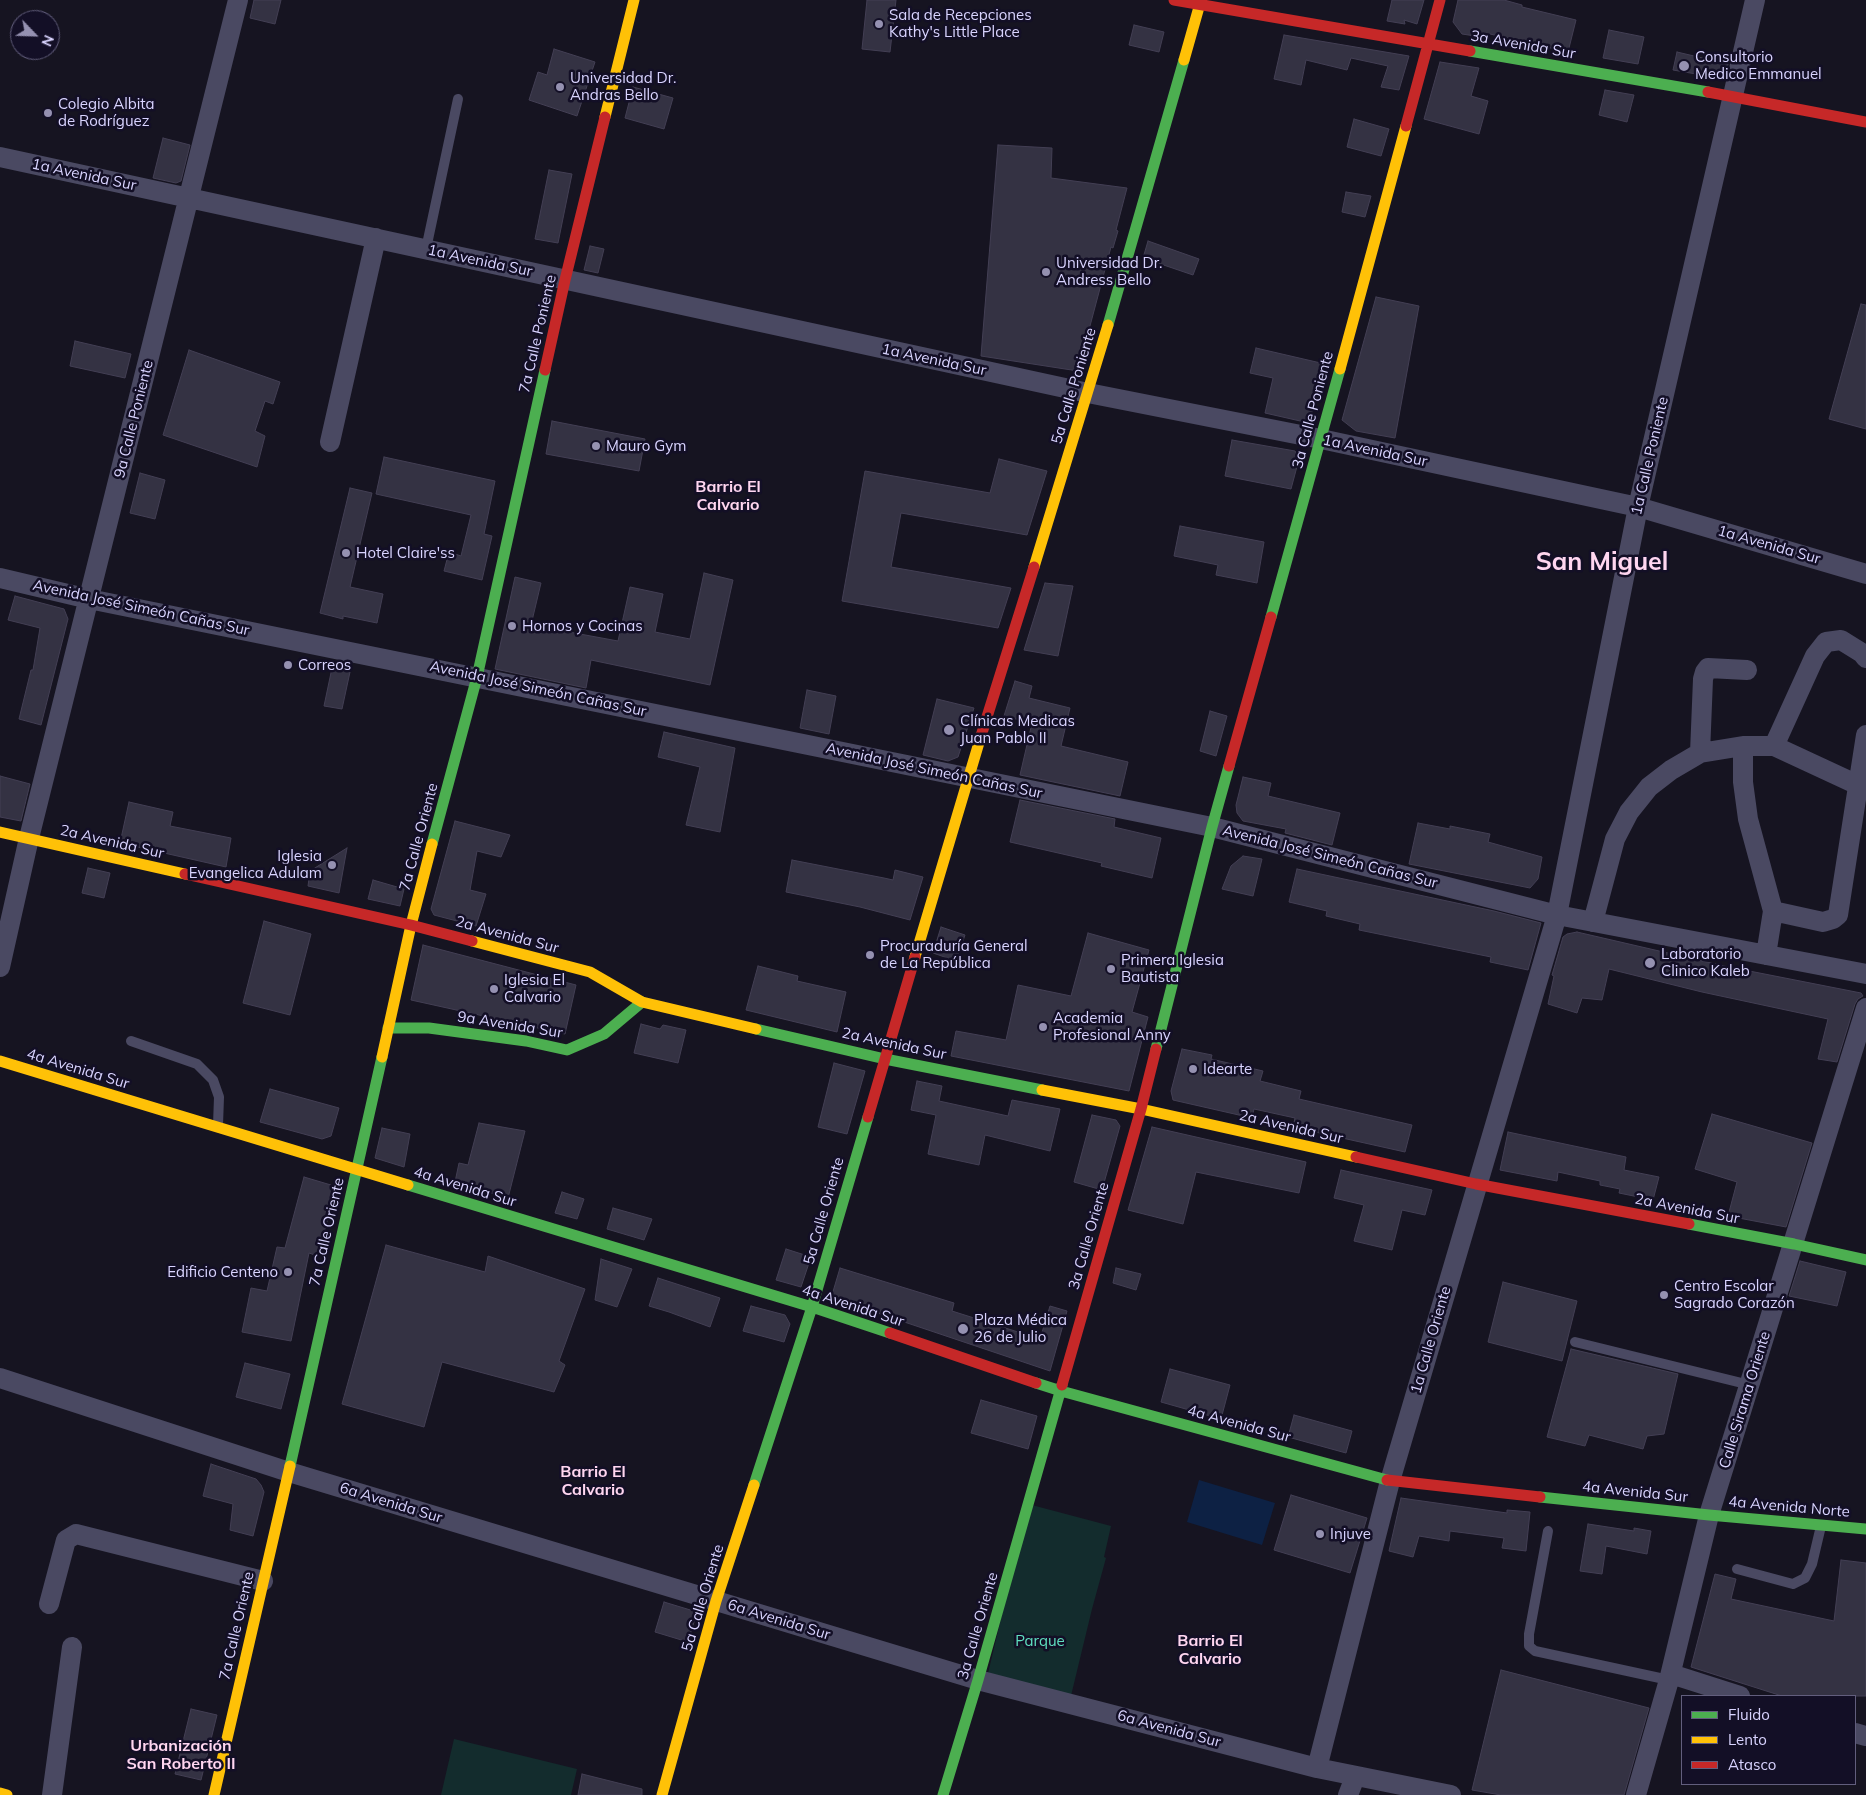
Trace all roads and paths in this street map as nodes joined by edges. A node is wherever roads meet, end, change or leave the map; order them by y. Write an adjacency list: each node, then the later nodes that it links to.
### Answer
1 (238, 0): 12 (street, 9a Calle Poniente)
2 (634, 0): 15 (street, 7a Calle Poniente)
3 (1174, 0): 6 (street, 3a Avenida Sur)
4 (1440, 0): 7 (street, 3a Calle Poniente)
5 (1755, 0): 8 (street, 1a Calle Poniente)
6 (1200, 2): 7 (street, 3a Avenida Sur); 16 (street, 5a Calle Poniente)
7 (1428, 44): 8 (street, 3a Avenida Sur); 17 (street, 3a Calle Poniente)
8 (1732, 96): 10 (street, 3a Avenida Sur); 19 (street, 1a Calle Poniente)
9 (458, 99): 14 (lane)
10 (1866, 122)
11 (0, 157): 12 (street, 1a Avenida Sur)
12 (190, 198): 13 (street, 1a Avenida Sur); 22 (street, 9a Calle Poniente)
13 (376, 238): 14 (street, 1a Avenida Sur); 18 (street)
14 (426, 250): 15 (street, 1a Avenida Sur)
15 (565, 280): 16 (street, 1a Avenida Sur); 25 (street, 7a Calle Poniente)
16 (1088, 393): 17 (street, 1a Avenida Sur); 30 (street, 5a Calle Poniente)
17 (1321, 439): 19 (street, 1a Avenida Sur); 32 (street, 3a Calle Poniente)
18 (330, 442)
19 (1638, 507): 20 (street, 1a Avenida Sur); 36 (street, 1a Calle Poniente)
20 (1866, 574)
21 (0, 578): 22 (street, Avenida José Simeón Cañas Sur)
22 (89, 598): 25 (street, Avenida José Simeón Cañas Sur); 34 (street, 9a Calle Poniente)
23 (1866, 658): 28 (street)
24 (1747, 670): 29 (street)
25 (477, 677): 30 (street, Avenida José Simeón Cañas Sur); 38 (street, 7a Calle Oriente)
26 (1866, 735): 31 (street)
27 (1742, 746): 28 (street); 29 (street); 35 (street)
28 (1774, 746): 31 (street)
29 (1700, 754): 37 (street)
30 (968, 778): 32 (street, Avenida José Simeón Cañas Sur); 46 (street, 5a Calle Oriente)
31 (1858, 785): 35 (street)
32 (1212, 827): 36 (street, Avenida José Simeón Cañas Sur); 48 (street, 3a Calle Oriente)
33 (0, 832): 34 (street, 2a Avenida Sur)
34 (29, 838): 38 (street, 2a Avenida Sur); 40 (street, 9a Calle Poniente)
35 (1773, 911): 39 (street)
36 (1556, 915): 37 (street, Avenida José Simeón Cañas Sur); 51 (street, 1a Calle Oriente)
37 (1593, 922): 39 (street, Avenida José Simeón Cañas Sur)
38 (411, 925): 42 (street, 2a Avenida Sur); 44 (street, 7a Calle Oriente)
39 (1766, 955): 41 (street, Avenida José Simeón Cañas Sur)
40 (0, 967)
41 (1866, 974)
42 (642, 1002): 44 (street, 9a Avenida Sur); 46 (street, 2a Avenida Sur)
43 (1866, 1008): 52 (street, Calle Sirama Oriente)
44 (388, 1028): 50 (street, 7a Calle Oriente)
45 (131, 1041): 49 (lane)
46 (885, 1059): 48 (street, 2a Avenida Sur); 54 (street, 5a Calle Oriente)
47 (0, 1061): 49 (street, 4a Avenida Sur)
48 (1141, 1109): 51 (street, 2a Avenida Sur); 58 (street, 3a Calle Oriente)
49 (218, 1127): 50 (street, 4a Avenida Sur)
50 (356, 1169): 54 (street, 4a Avenida Sur); 59 (street, 7a Calle Oriente)
51 (1476, 1184): 52 (street, 2a Avenida Sur); 60 (street, 1a Calle Oriente)
52 (1794, 1244): 53 (street, 2a Avenida Sur); 57 (street, Calle Sirama Oriente)
53 (1866, 1260)
54 (812, 1307): 58 (street, 4a Avenida Sur); 67 (street, 5a Calle Oriente)
55 (1575, 1342): 57 (lane)
56 (0, 1378): 59 (street, 6a Avenida Sur)
57 (1750, 1385): 61 (street, Calle Sirama Oriente)
58 (1061, 1391): 60 (street, 4a Avenida Sur); 71 (street, 3a Calle Oriente)
59 (289, 1472): 66 (street, 7a Calle Oriente); 67 (street, 6a Avenida Sur)
60 (1390, 1481): 61 (street, 4a Avenida Sur); 73 (street, 1a Calle Oriente)
61 (1709, 1516): 62 (street, 4a Avenida Norte); 70 (street, Calle Sirama Oriente)
62 (1821, 1525): 63 (street, 4a Avenida Norte); 65 (lane)
63 (1866, 1529)
64 (1548, 1531): 70 (lane)
65 (1737, 1568)
66 (263, 1581): 68 (street); 78 (street, 7a Calle Oriente)
67 (716, 1602): 71 (street, 6a Avenida Sur); 79 (street, 5a Calle Oriente)
68 (49, 1604)
69 (72, 1647): 77 (street)
70 (1670, 1677): 72 (street); 82 (street, Calle Sirama Oriente)
71 (978, 1680): 73 (street, 6a Avenida Sur); 80 (street, 3a Calle Oriente)
72 (1736, 1695)
73 (1317, 1768): 74 (street, 6a Avenida Sur)
74 (1351, 1786): 81 (street, 6a Avenida Sur)
75 (0, 1792): 76 (street)
76 (7, 1795)
77 (52, 1795)
78 (214, 1795)
79 (662, 1795)
80 (943, 1795)
81 (1451, 1795)
82 (1636, 1795)

